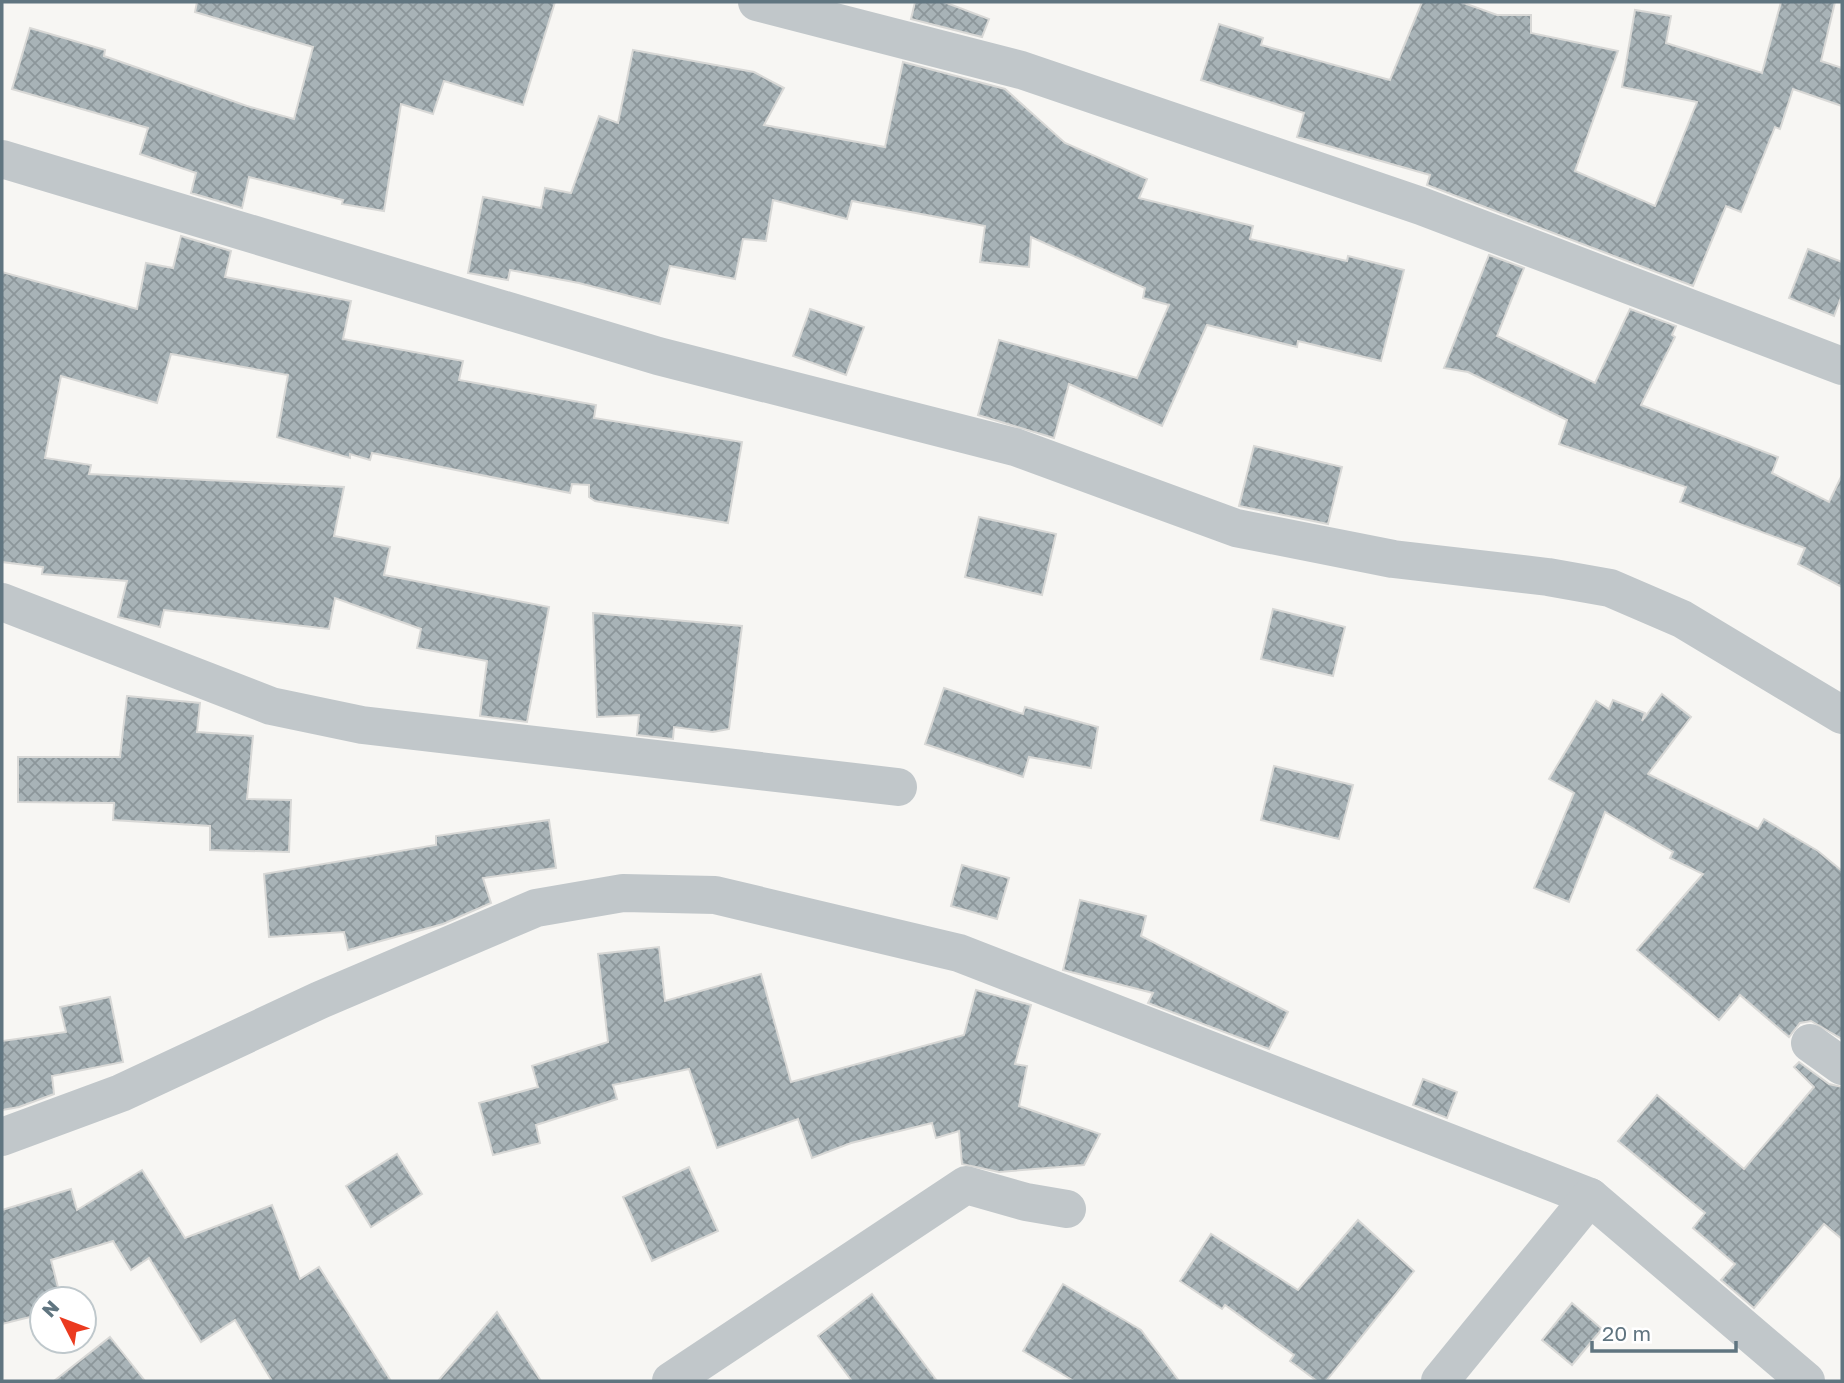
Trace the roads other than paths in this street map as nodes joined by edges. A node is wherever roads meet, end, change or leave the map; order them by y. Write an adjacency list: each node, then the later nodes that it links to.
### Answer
1 (757, 2): 3 (street)
2 (2, 159): 5 (street)
3 (1842, 366)
4 (2, 602): 6 (street)
5 (1842, 715)
6 (898, 788)
7 (1810, 1043): 8 (street)
8 (1842, 1066)
9 (2, 1137): 10 (street)
10 (1590, 1197): 13 (street); 14 (street)
11 (1067, 1209): 12 (street)
12 (671, 1381)
13 (1440, 1381)
14 (1806, 1381)

